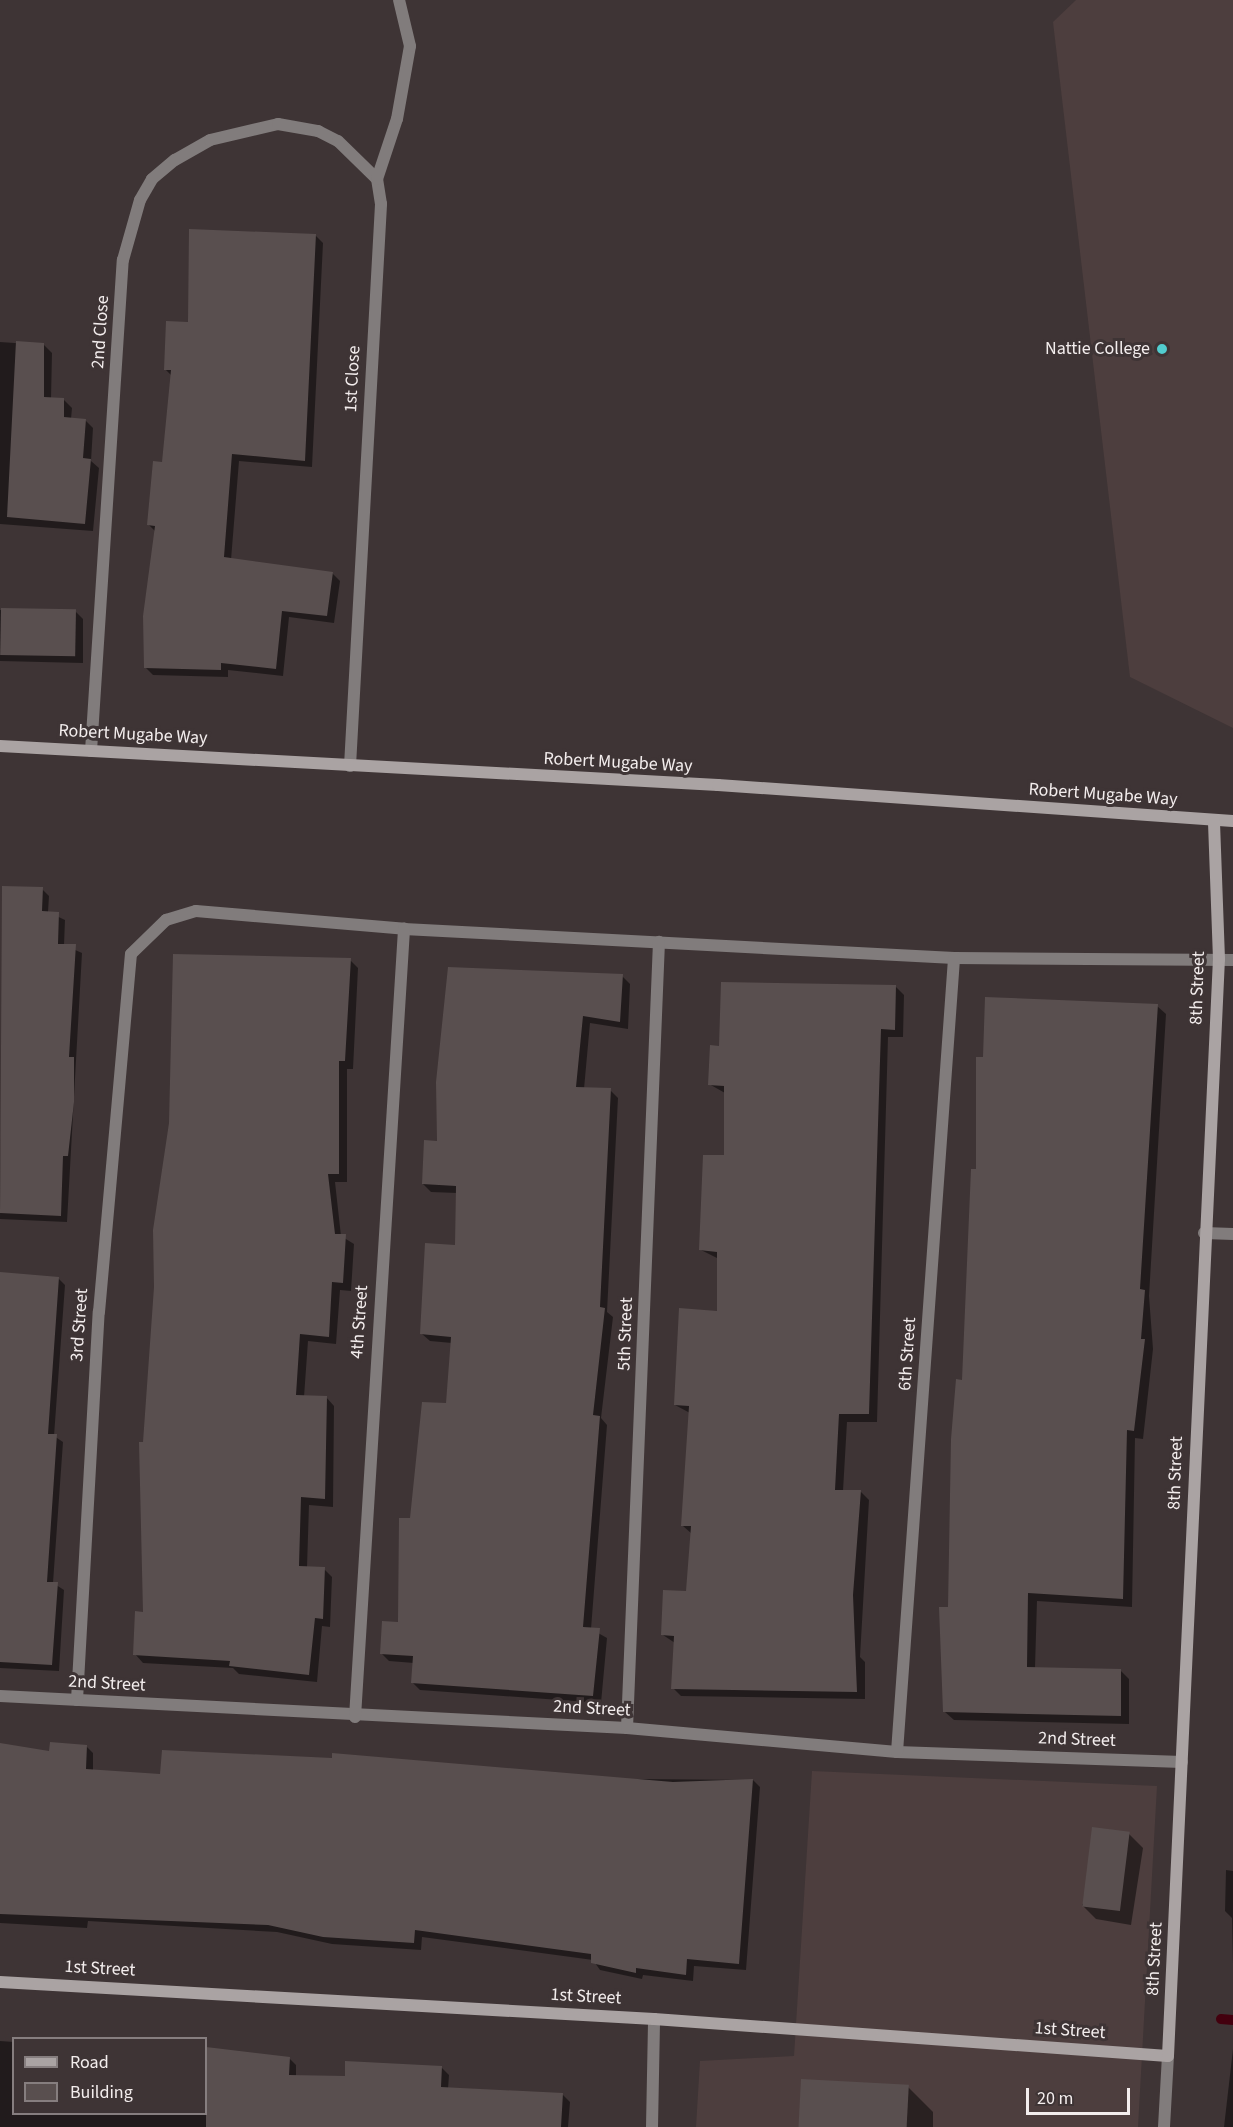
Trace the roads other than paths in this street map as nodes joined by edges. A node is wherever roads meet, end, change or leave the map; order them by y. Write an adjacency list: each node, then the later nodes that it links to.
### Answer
1 (399, 0): 2 (street, 1st Close)
2 (377, 179): 4 (street, 2nd Close); 5 (street, 1st Close)
3 (0, 746): 4 (street, Robert Mugabe Way)
4 (91, 751): 5 (street, Robert Mugabe Way)
5 (350, 766): 6 (street, Robert Mugabe Way)
6 (1214, 821): 7 (street, Robert Mugabe Way); 11 (street, 8th Street)
7 (1233, 821)
8 (404, 929): 9 (street); 16 (street, 3rd Street); 17 (street, 4th Street)
9 (659, 942): 10 (street); 18 (street, 5th Street)
10 (954, 958): 11 (street); 19 (street, 6th Street)
11 (1219, 959): 12 (street); 13 (street, 8th Street)
12 (1233, 960)
13 (1204, 1233): 14 (street); 20 (street, 8th Street)
14 (1233, 1234)
15 (0, 1696): 16 (street, 2nd Street)
16 (77, 1700): 17 (street, 2nd Street)
17 (355, 1717): 18 (street, 2nd Street)
18 (627, 1728): 19 (street, 2nd Street)
19 (897, 1752): 20 (street, 2nd Street)
20 (1182, 1762): 23 (street, 8th Street)
21 (0, 1982): 22 (street, 1st Street)
22 (654, 2019): 23 (street, 1st Street); 24 (street)
23 (1168, 2056): 25 (street, 8th Street)
24 (652, 2127)
25 (1164, 2127)

